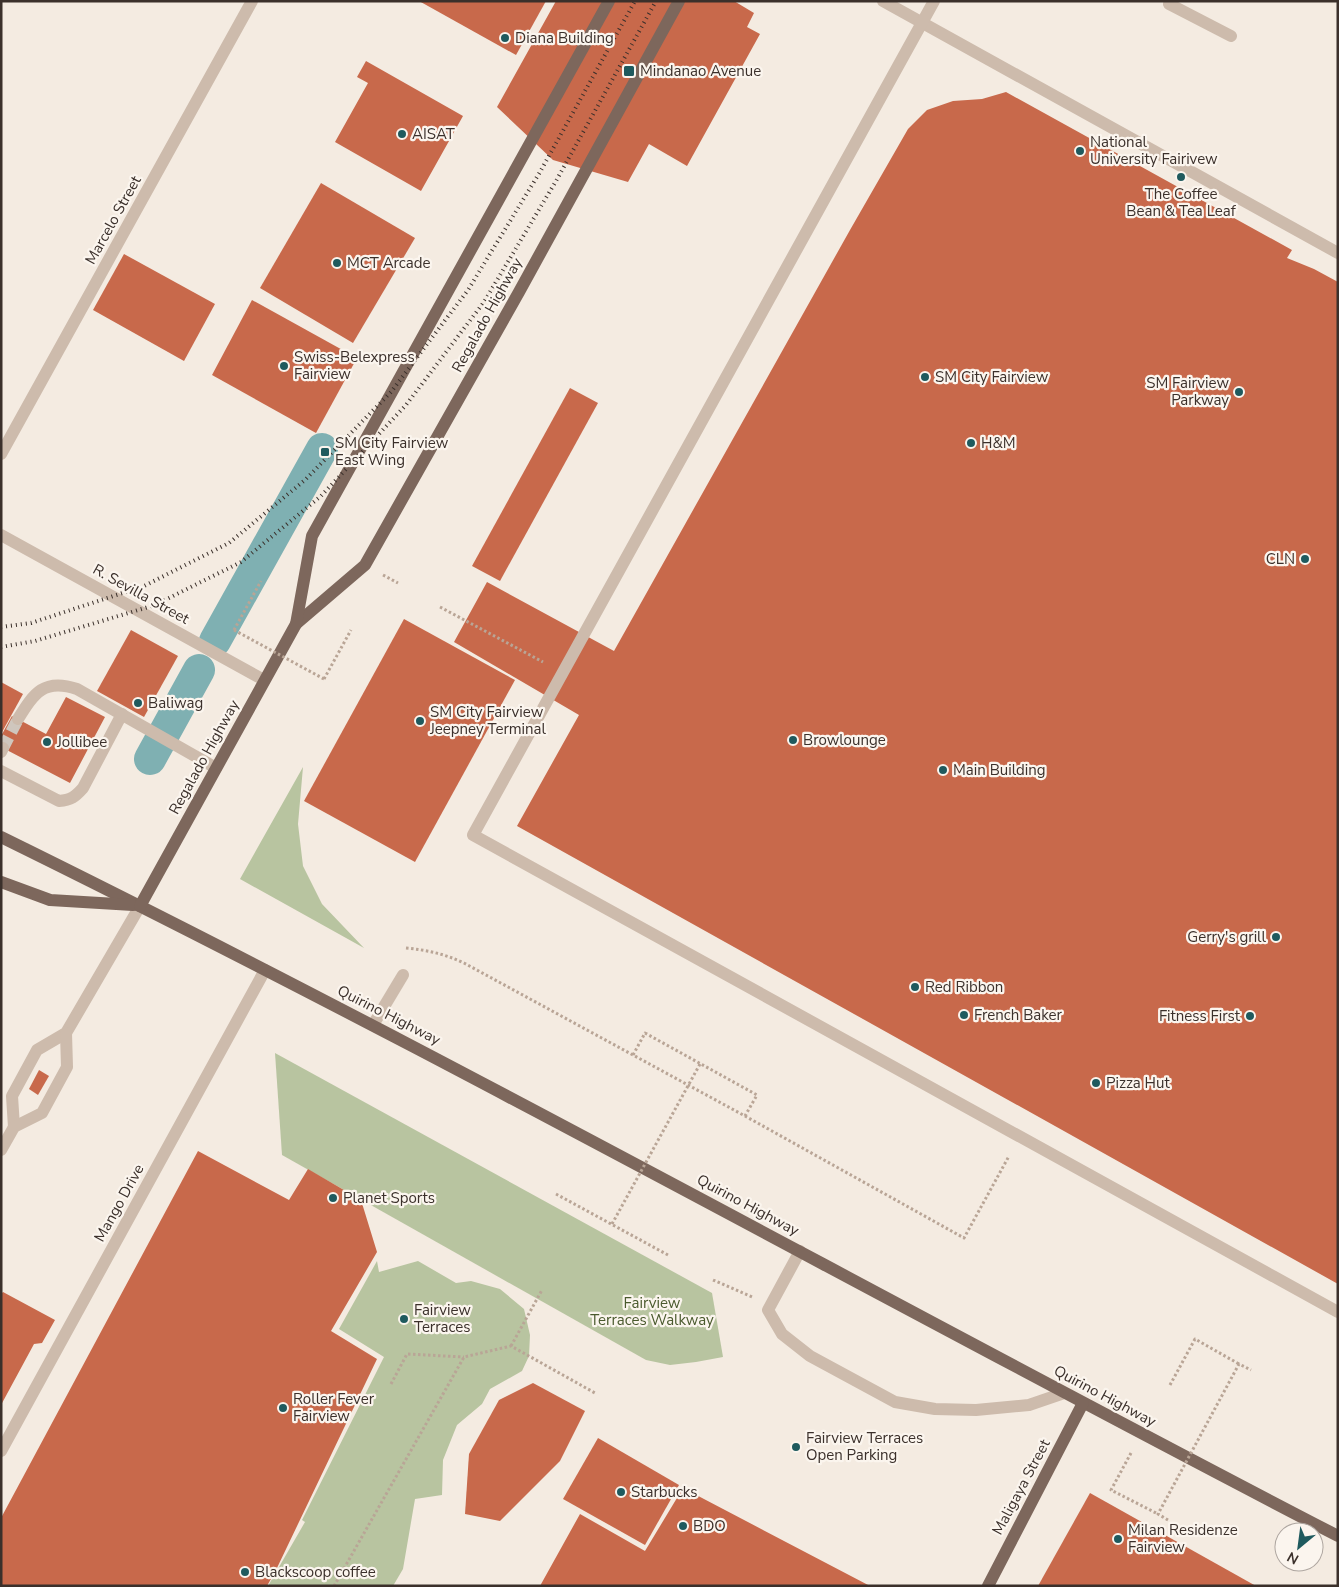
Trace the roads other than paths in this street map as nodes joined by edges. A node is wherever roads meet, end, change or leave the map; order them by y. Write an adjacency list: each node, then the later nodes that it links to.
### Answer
1 (252, 1): 10 (street, Marcelo Street)
2 (609, 1): 12 (main road, Regalado Highway)
3 (679, 1): 12 (main road, Regalado Highway)
4 (883, 1): 7 (street)
5 (934, 1): 7 (street)
6 (1169, 4): 8 (street)
7 (922, 23): 9 (street); 28 (street)
8 (1231, 36)
9 (1338, 252)
10 (1, 454)
11 (1, 535): 13 (street, R. Sevilla Street)
12 (296, 624): 13 (main road, Regalado Highway)
13 (264, 680): 16 (main road, Regalado Highway)
14 (122, 714): 15 (street); 16 (street); 17 (street)
15 (18, 720)
16 (216, 768): 20 (main road, Regalado Highway)
17 (1, 771)
18 (1, 837): 20 (main road, Quirino Highway)
19 (1, 882): 20 (main road, Quirino Highway)
20 (140, 906): 21 (main road, Quirino Highway); 24 (street)
21 (265, 970): 23 (main road, Quirino Highway); 31 (street, Mango Drive)
22 (403, 975): 23 (street)
23 (373, 1025): 27 (main road, Quirino Highway)
24 (66, 1033): 25 (street); 25 (street)
25 (14, 1127): 26 (street)
26 (1, 1150)
27 (800, 1251): 29 (main road, Quirino Highway); 29 (street)
28 (1338, 1312)
29 (1064, 1393): 30 (main road, Quirino Highway)
30 (1083, 1403): 32 (main road, Quirino Highway); 33 (main road, Maligaya Street)
31 (1, 1451)
32 (1338, 1536)
33 (988, 1586)

